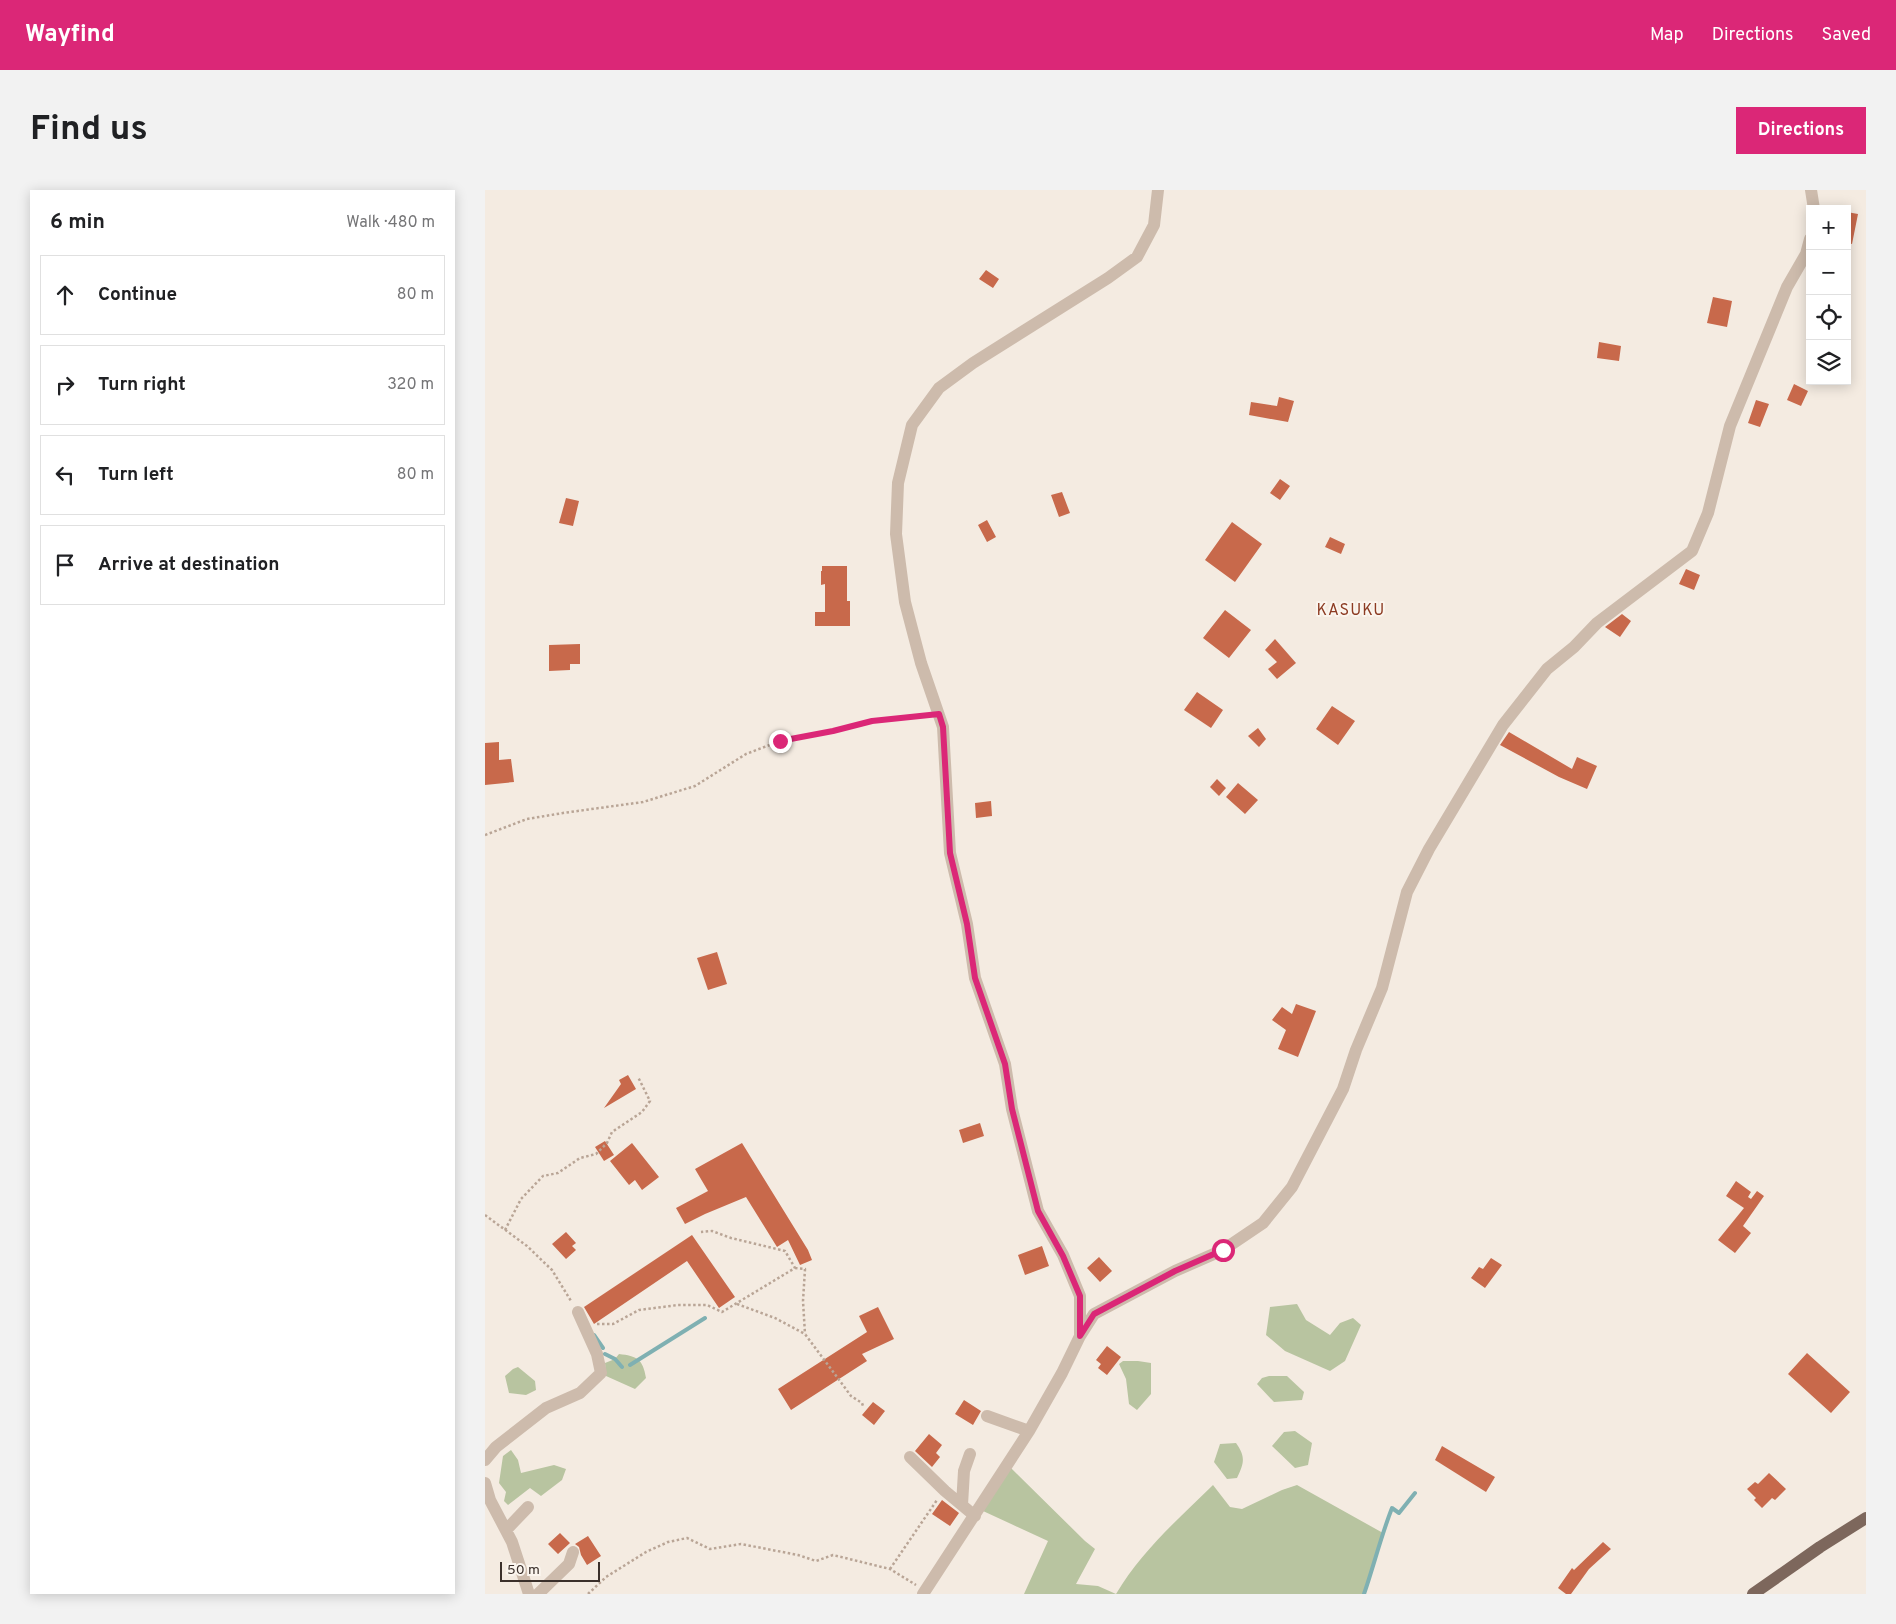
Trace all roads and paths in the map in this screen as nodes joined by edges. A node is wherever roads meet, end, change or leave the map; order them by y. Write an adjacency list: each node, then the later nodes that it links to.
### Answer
1 (1158, 190): 5 (street)
2 (1811, 190): 3 (street)
3 (1813, 205)
4 (1807, 250): 16 (street)
5 (939, 714): 6 (path); 16 (street)
6 (485, 834)
7 (638, 1077): 9 (path)
8 (485, 1215): 9 (path)
9 (505, 1230): 13 (path)
10 (701, 1232): 11 (path)
11 (795, 1268): 12 (path); 15 (path)
12 (737, 1304): 14 (path); 15 (path)
13 (578, 1312): 14 (street)
14 (583, 1324): 22 (street)
15 (805, 1334): 17 (path)
16 (1080, 1336): 19 (street)
17 (863, 1406)
18 (987, 1416): 19 (street)
19 (1029, 1431): 27 (street)
20 (971, 1454): 25 (street)
21 (909, 1457): 24 (street)
22 (485, 1460)
23 (485, 1483): 29 (street)
24 (945, 1491): 25 (street); 31 (path)
25 (962, 1505): 27 (street)
26 (528, 1507): 29 (street)
27 (975, 1516): 32 (street)
28 (1866, 1518): 36 (main road)
29 (506, 1530): 33 (street)
30 (573, 1552): 34 (street)
31 (890, 1569): 32 (path); 35 (path)
32 (924, 1592)
33 (529, 1594)
34 (538, 1594)
35 (588, 1594)
36 (1753, 1594)

